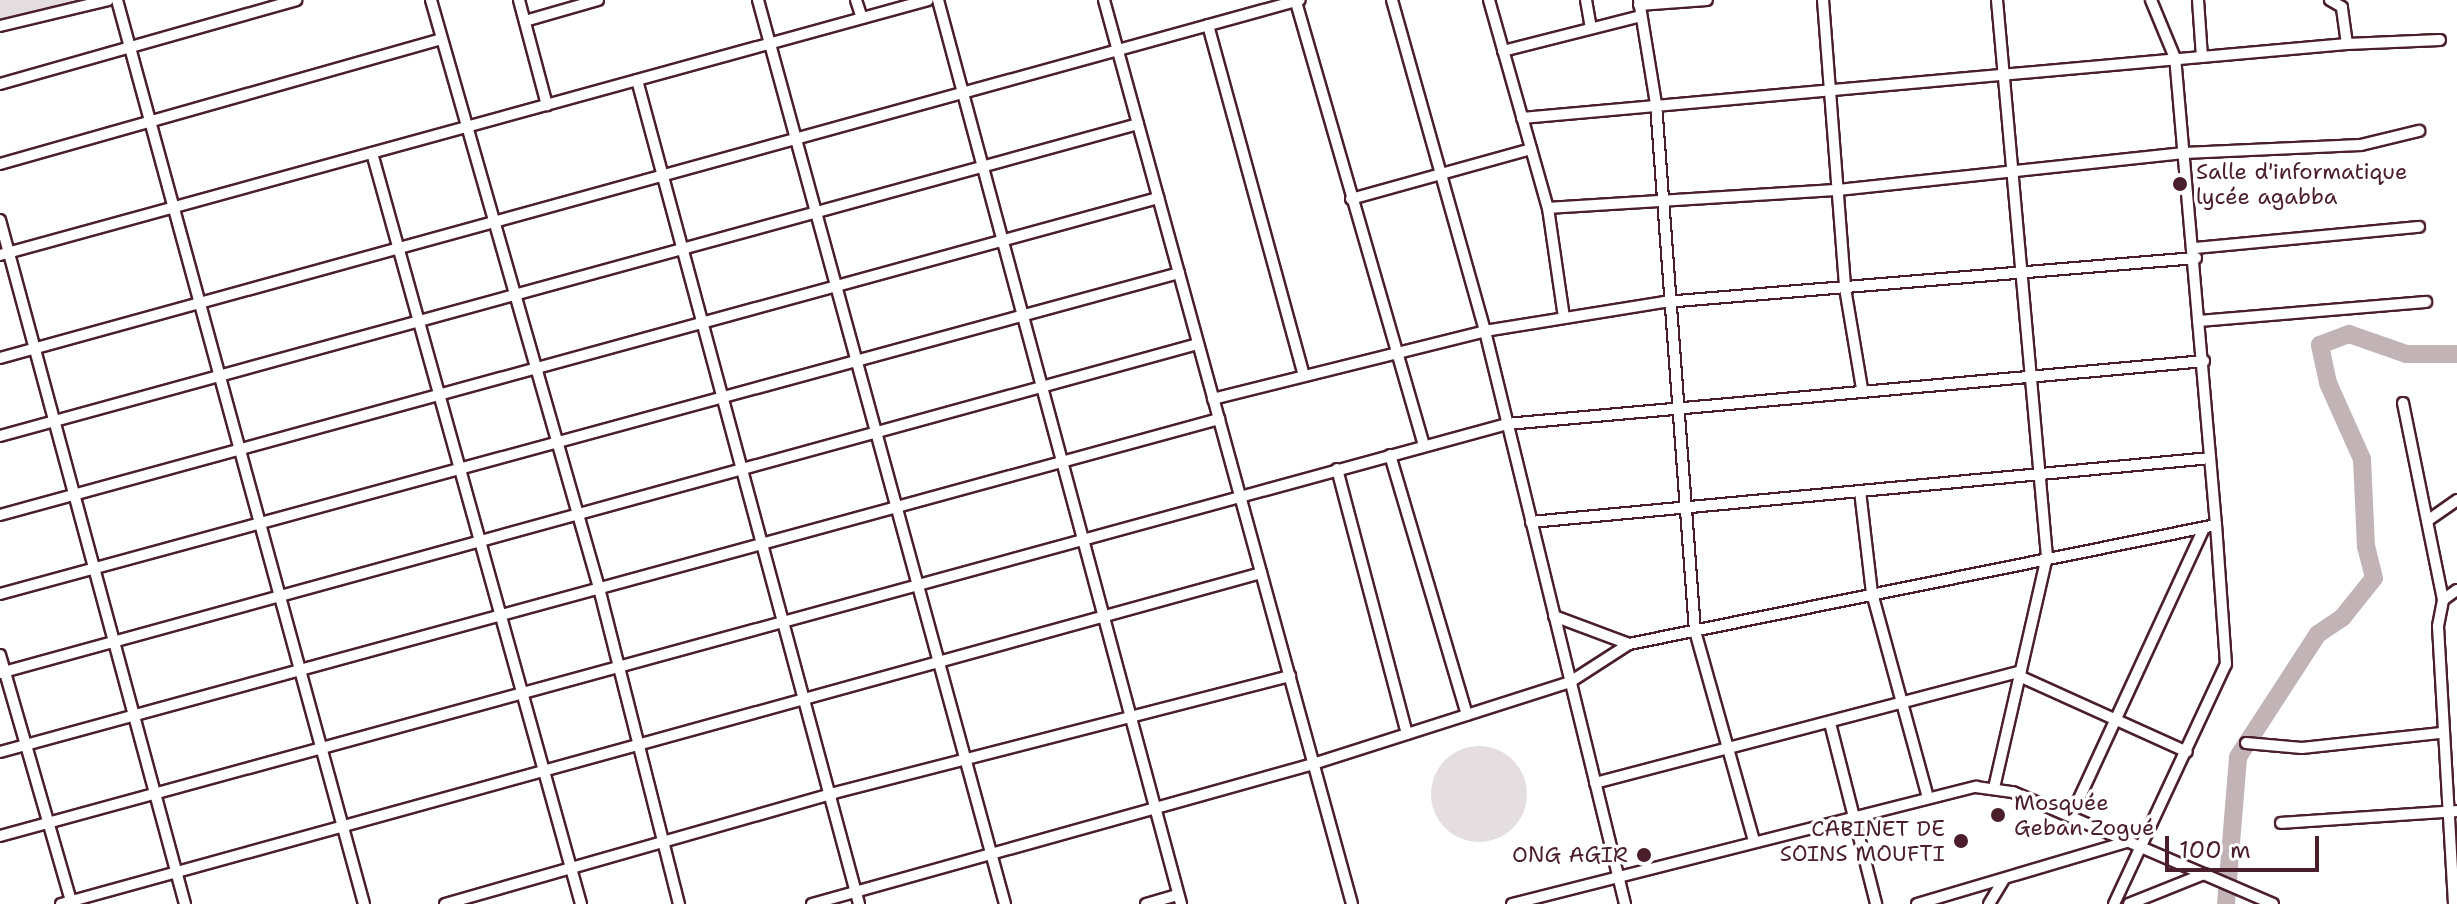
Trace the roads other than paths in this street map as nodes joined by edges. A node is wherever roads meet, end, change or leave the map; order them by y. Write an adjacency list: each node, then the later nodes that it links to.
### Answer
1 (108, 0): 26 (street)
2 (117, 0): 32 (street)
3 (296, 0): 32 (street)
4 (431, 0): 28 (street)
5 (519, 0): 24 (street)
6 (598, 0): 24 (street)
7 (758, 0): 30 (street)
8 (856, 0): 23 (street)
9 (928, 0): 23 (street)
10 (938, 0): 41 (street)
11 (1104, 0): 33 (street)
12 (1392, 0): 57 (street)
13 (1489, 0): 34 (street)
14 (1586, 0): 27 (street)
15 (1707, 0): 22 (street)
16 (1823, 0): 40 (street)
17 (1997, 0): 37 (street)
18 (2151, 0): 36 (street)
19 (2198, 0): 35 (street)
20 (2330, 0): 31 (street)
21 (1298, 1): 25 (street); 61 (street)
22 (1640, 7): 27 (street); 42 (street)
23 (862, 18): 30 (street)
24 (525, 21): 43 (street)
25 (1208, 25): 33 (street); 95 (street)
26 (0, 26)
27 (1591, 28): 34 (street)
28 (442, 39): 45 (street); 47 (street)
29 (2440, 40): 31 (street)
30 (769, 44): 38 (street); 49 (street)
31 (2347, 44): 35 (street)
32 (127, 46): 39 (street); 45 (street)
33 (1117, 50): 41 (street); 46 (street)
34 (1503, 51): 44 (street)
35 (2202, 57): 36 (street)
36 (2175, 58): 37 (street); 52 (street)
37 (2003, 73): 40 (street); 55 (street)
38 (637, 80): 43 (street); 56 (street)
39 (0, 84)
40 (1830, 87): 42 (street); 58 (street)
41 (962, 91): 49 (street); 54 (street)
42 (1656, 104): 44 (street); 60 (street)
43 (547, 105): 47 (street)
44 (1522, 118): 50 (street)
45 (154, 121): 53 (street); 62 (street)
46 (1138, 124): 54 (street); 59 (street)
47 (466, 127): 51 (street); 65 (street)
48 (2419, 131): 52 (street)
49 (794, 135): 56 (street); 64 (street)
50 (1531, 149): 57 (street); 63 (street)
51 (372, 153): 62 (street); 69 (street)
52 (2184, 153): 55 (street); 71 (street)
53 (0, 164)
54 (981, 164): 64 (street); 68 (street)
55 (2013, 170): 58 (street); 74 (street)
56 (661, 172): 65 (street); 70 (street)
57 (1444, 174): 61 (street); 86 (street)
58 (1838, 190): 60 (street); 76 (street)
59 (1158, 198): 68 (street); 73 (street)
60 (1663, 198): 63 (street); 79 (street)
61 (1351, 199): 89 (street)
62 (176, 207): 72 (street); 78 (street)
63 (1548, 208): 83 (street)
64 (815, 209): 70 (street); 75 (street)
65 (491, 219): 69 (street); 77 (street)
66 (0, 220): 72 (street)
67 (2419, 227): 71 (street)
68 (1002, 240): 75 (street); 81 (street)
69 (401, 243): 78 (street); 82 (street)
70 (681, 246): 77 (street); 85 (street)
71 (2195, 253): 74 (street); 84 (street)
72 (5, 254): 88 (street)
73 (1179, 273): 81 (street); 87 (street)
74 (2022, 273): 76 (street); 96 (street)
75 (835, 285): 85 (street); 90 (street)
76 (1845, 288): 79 (street); 98 (street)
77 (512, 293): 82 (street); 93 (street)
78 (202, 300): 88 (street); 94 (street)
79 (1665, 302): 83 (street); 103 (street)
80 (2426, 302): 84 (street)
81 (1022, 311): 90 (street); 97 (street)
82 (421, 318): 94 (street); 99 (street)
83 (1564, 318): 86 (street)
84 (2198, 321): 92 (street)
85 (704, 322): 93 (street); 100 (street)
86 (1485, 331): 89 (street); 106 (street)
87 (1198, 344): 97 (street); 101 (street)
88 (36, 348): 91 (street); 105 (street)
89 (1394, 351): 95 (street); 110 (street)
90 (855, 357): 100 (street); 107 (street)
91 (0, 358)
92 (2204, 361): 96 (street); 113 (street)
93 (532, 368): 99 (street); 109 (street)
94 (218, 374): 105 (street); 111 (street)
95 (1304, 375): 101 (street)
96 (2030, 376): 98 (street); 118 (street)
97 (1045, 389): 107 (street); 114 (street)
98 (1862, 389): 103 (street)
99 (442, 393): 111 (street); 115 (street)
100 (725, 395): 109 (street); 116 (street)
101 (1213, 399): 104 (street)
102 (2403, 403): 127 (street)
103 (1679, 413): 106 (street); 124 (street)
104 (1219, 419): 114 (street); 120 (street)
105 (56, 422): 108 (street); 121 (street)
106 (1507, 424): 110 (street); 129 (street)
107 (877, 432): 116 (street); 123 (street)
108 (0, 436)
109 (553, 443): 115 (street); 125 (street)
110 (1424, 446): 112 (street)
111 (238, 449): 121 (street); 128 (street)
112 (1390, 455): 117 (street); 164 (street)
113 (2210, 458): 118 (street); 130 (street)
114 (1059, 459): 123 (street); 132 (street)
115 (463, 465): 128 (street); 133 (street)
116 (745, 469): 125 (street); 134 (street)
117 (1337, 469): 120 (street); 169 (street)
118 (2039, 475): 119 (street); 135 (street)
119 (1860, 491): 124 (street); 141 (street)
120 (1240, 494): 132 (street); 137 (street)
121 (72, 497): 126 (street); 136 (street)
122 (2457, 500): 127 (street)
123 (898, 506): 134 (street); 138 (street)
124 (1687, 508): 129 (street); 149 (street)
125 (576, 514): 133 (street); 139 (street)
126 (0, 515)
127 (2430, 519): 144 (street)
128 (259, 522): 136 (street); 143 (street)
129 (1531, 522): 147 (street)
130 (2216, 525): 131 (street); 176 (street)
131 (2204, 528): 135 (street); 166 (street)
132 (1081, 535): 138 (street); 146 (street)
133 (480, 540): 143 (street); 145 (street)
134 (765, 543): 139 (street); 148 (street)
135 (2047, 557): 141 (street); 157 (street)
136 (92, 569): 142 (street); 150 (street)
137 (1261, 573): 146 (street); 158 (street)
138 (920, 586): 148 (street); 153 (street)
139 (599, 588): 145 (street); 154 (street)
140 (2457, 590): 144 (street)
141 (1872, 593): 149 (street); 162 (street)
142 (0, 594)
143 (279, 596): 150 (street); 155 (street)
144 (2443, 600): 168 (street)
145 (500, 613): 155 (street); 160 (street)
146 (1103, 615): 153 (street); 163 (street)
147 (1554, 616): 151 (street); 159 (street)
148 (786, 620): 154 (street); 161 (street)
149 (1695, 631): 151 (street); 174 (street)
150 (113, 642): 156 (street); 165 (street)
151 (1629, 644): 159 (street)
152 (0, 655): 156 (street)
153 (938, 663): 161 (street); 177 (street)
154 (618, 664): 160 (street); 170 (street)
155 (299, 668): 165 (street); 173 (street)
156 (2, 673): 172 (street)
157 (2020, 674): 162 (street); 166 (street); 181 (street)
158 (1290, 676): 163 (street); 178 (street)
159 (1570, 682): 164 (street); 180 (street)
160 (523, 689): 173 (street); 179 (street)
161 (807, 701): 170 (street); 183 (street)
162 (1903, 704): 167 (street); 184 (street)
163 (1132, 714): 177 (street); 185 (street)
164 (1467, 715): 169 (street)
165 (136, 716): 172 (street); 182 (street)
166 (2115, 720): 176 (street); 189 (street)
167 (1830, 723): 174 (street); 187 (street)
168 (2439, 733): 171 (street); 188 (street)
169 (1407, 734): 178 (street)
170 (638, 743): 179 (street); 194 (street)
171 (2246, 743)
172 (28, 745): 175 (street); 190 (street)
173 (320, 745): 182 (street); 191 (street)
174 (1728, 746): 180 (street); 195 (street)
175 (0, 752)
176 (2187, 752): 197 (street)
177 (964, 758): 183 (street); 198 (street)
178 (1313, 764): 185 (street); 216 (street)
179 (546, 768): 191 (street); 199 (street)
180 (1595, 783): 202 (street)
181 (1994, 788): 184 (street); 189 (street)
182 (158, 792): 190 (street); 200 (street)
183 (834, 793): 194 (street); 204 (street)
184 (1927, 794): 187 (street)
185 (1157, 808): 198 (street); 205 (street)
186 (2457, 811): 188 (street)
187 (1856, 813): 195 (street); 219 (street)
188 (2445, 814): 192 (street); 225 (street)
189 (2071, 816): 196 (street)
190 (51, 823): 193 (street); 206 (street)
191 (342, 823): 200 (street); 208 (street)
192 (2281, 823)
193 (0, 836)
194 (661, 840): 199 (street); 211 (street)
195 (1754, 841): 202 (street)
196 (2130, 841): 197 (street); 203 (street)
197 (2144, 848): 201 (street); 222 (street)
198 (991, 853): 204 (street); 214 (street)
199 (570, 867): 209 (street); 210 (street)
200 (176, 872): 206 (street); 207 (street)
201 (2204, 874): 223 (street); 224 (street)
202 (1618, 878): 217 (street); 218 (street)
203 (2004, 879): 220 (street); 221 (street)
204 (855, 892): 212 (street); 213 (street)
205 (1179, 900): 215 (street)
206 (68, 903)
207 (185, 904)
208 (364, 904)
209 (445, 904)
210 (581, 904)
211 (679, 904)
212 (812, 904)
213 (859, 904)
214 (1005, 904)
215 (1146, 904)
216 (1352, 904)
217 (1512, 904)
218 (1625, 904)
219 (1876, 904)
220 (1917, 904)
221 (1989, 904)
222 (2114, 904)
223 (2129, 904)
224 (2273, 904)
225 (2454, 904)

